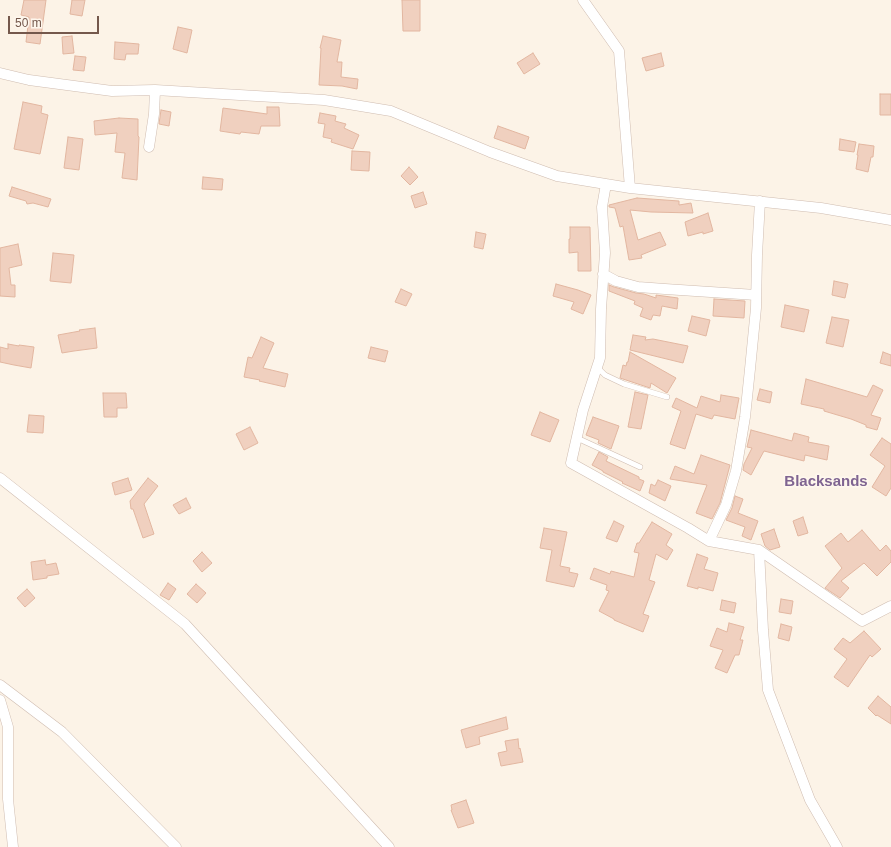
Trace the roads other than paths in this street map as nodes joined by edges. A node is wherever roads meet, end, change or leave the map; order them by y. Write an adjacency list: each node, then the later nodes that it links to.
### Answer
1 (583, 0): 6 (street)
2 (0, 72): 3 (street)
3 (155, 90): 4 (street); 5 (street)
4 (149, 147)
5 (606, 184): 6 (street); 9 (street)
6 (630, 188): 7 (street)
7 (760, 201): 8 (street); 10 (street)
8 (891, 220)
9 (604, 274): 10 (street); 11 (street)
10 (756, 295): 16 (street)
11 (597, 367): 12 (lane); 13 (street)
12 (666, 397)
13 (576, 438): 14 (lane); 16 (street)
14 (640, 467)
15 (0, 478): 23 (street)
16 (709, 541): 17 (street)
17 (759, 550): 18 (street); 24 (street)
18 (891, 606)
19 (0, 685): 22 (street)
20 (0, 700): 21 (street)
21 (13, 847)
22 (176, 847)
23 (389, 847)
24 (837, 847)

